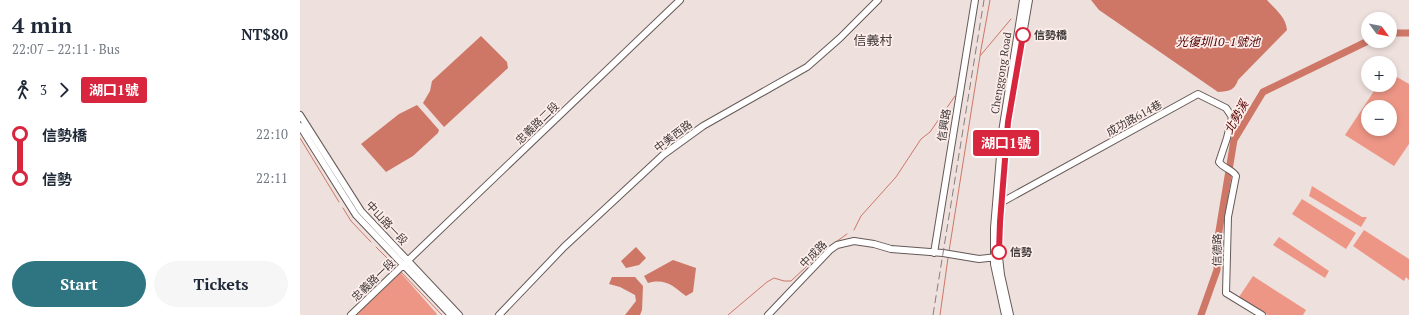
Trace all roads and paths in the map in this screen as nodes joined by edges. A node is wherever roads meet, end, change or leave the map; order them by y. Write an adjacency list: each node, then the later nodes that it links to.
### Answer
1 (680, 0): 12 (street, 忠義路二段)
2 (878, 0): 16 (street, 中美西路)
3 (974, 0): 10 (street, 信興路)
4 (1023, 0): 9 (street, Chenggong Road)
5 (1029, 0): 9 (street, Chenggong Road)
6 (300, 115): 12 (street, 中山路一段)
7 (300, 126): 12 (street, 中山路一段)
8 (1221, 165): 9 (street, 成功路614巷); 20 (street, 信德路)
9 (999, 201): 11 (street, Chenggong Road)
10 (934, 253): 11 (street, 中成路); 17 (street, 中成路)
11 (996, 256): 18 (street, Chenggong Road); 19 (street, Chenggong Road)
12 (406, 262): 13 (street, 忠義路一段); 14 (street, 中山路一段); 15 (street, 中山路一段)
13 (351, 315)
14 (451, 315)
15 (459, 315)
16 (499, 315)
17 (768, 315)
18 (1005, 315)
19 (1010, 315)
20 (1262, 315)

